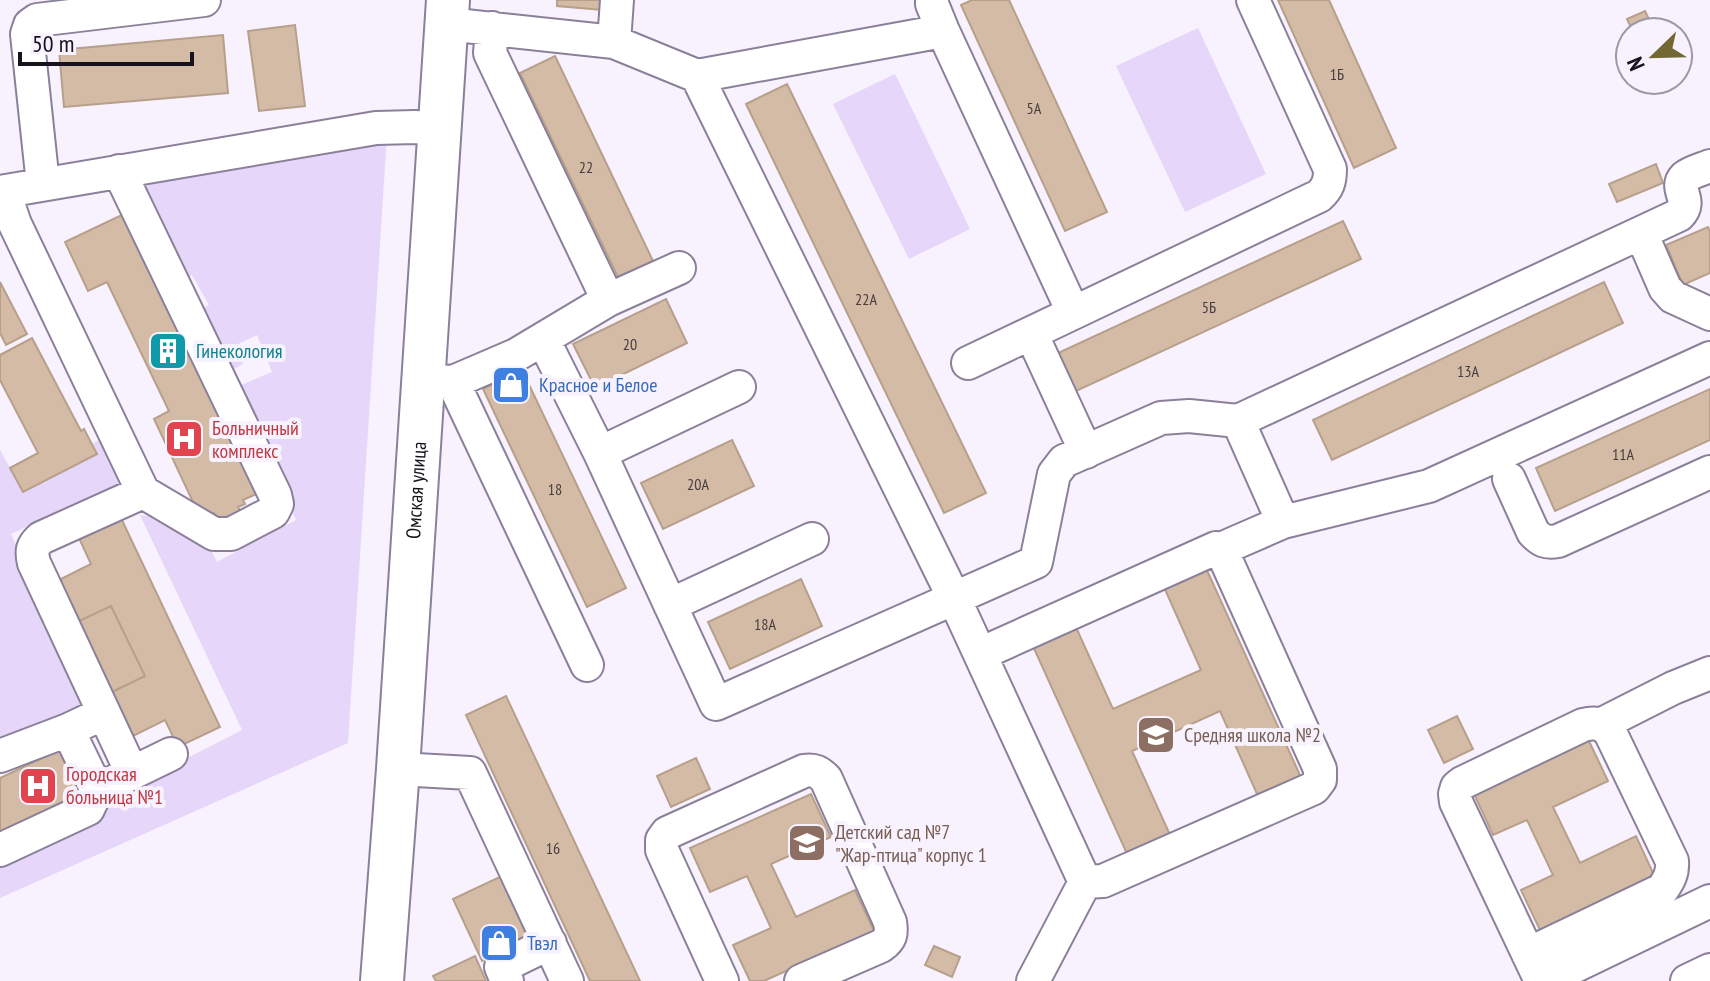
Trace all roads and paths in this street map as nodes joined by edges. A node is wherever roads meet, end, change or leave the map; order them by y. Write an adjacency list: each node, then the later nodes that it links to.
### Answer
1 (204, 0): 13 (lane)
2 (617, 0): 8 (lane)
3 (932, 0): 7 (lane)
4 (1253, 0): 18 (lane)
5 (448, 12): 6 (lane); 10 (main road, Омская улица)
6 (492, 28): 8 (lane); 17 (lane)
7 (943, 31): 9 (lane); 18 (lane)
8 (614, 42): 9 (lane)
9 (697, 76): 35 (lane)
10 (439, 129): 12 (lane); 24 (main road, Омская улица)
11 (1710, 166): 15 (lane)
12 (119, 171): 13 (lane); 31 (lane)
13 (43, 184): 14 (lane)
14 (2, 192): 31 (lane)
15 (1641, 233): 19 (lane); 26 (lane)
16 (679, 268): 17 (lane)
17 (608, 300): 21 (lane)
18 (1073, 312): 20 (lane)
19 (1710, 314)
20 (1031, 333): 23 (lane); 27 (lane)
21 (543, 339): 24 (lane); 28 (lane)
22 (1710, 358): 32 (lane)
23 (968, 363)
24 (438, 381): 38 (lane); 45 (main road, Омская улица)
25 (739, 387): 28 (lane)
26 (1238, 421): 27 (lane); 32 (lane)
27 (1086, 452): 35 (lane)
28 (600, 453): 36 (lane)
29 (1710, 472): 30 (lane)
30 (1509, 479)
31 (143, 492): 40 (lane)
32 (1283, 522): 34 (lane)
33 (812, 539): 36 (lane)
34 (1221, 549): 37 (lane); 49 (lane)
35 (954, 598): 36 (lane); 37 (lane)
36 (670, 605)
37 (980, 654): 49 (lane)
38 (587, 665)
39 (1710, 673): 41 (lane)
40 (104, 713): 42 (lane); 46 (lane)
41 (1602, 724): 53 (lane); 53 (lane)
42 (68, 730): 44 (lane); 47 (lane)
43 (171, 754): 46 (lane)
44 (0, 756)
45 (398, 769): 51 (lane); 54 (main road, Омская улица)
46 (132, 773): 47 (lane)
47 (97, 790): 48 (lane)
48 (0, 850)
49 (1085, 882): 59 (lane)
50 (1710, 901): 53 (lane)
51 (550, 943): 55 (lane); 56 (lane)
52 (1710, 970): 60 (lane)
53 (1538, 972)
54 (382, 981)
55 (507, 981)
56 (567, 981)
57 (722, 981): 58 (lane)
58 (801, 981)
59 (1033, 981)
60 (1687, 981)

